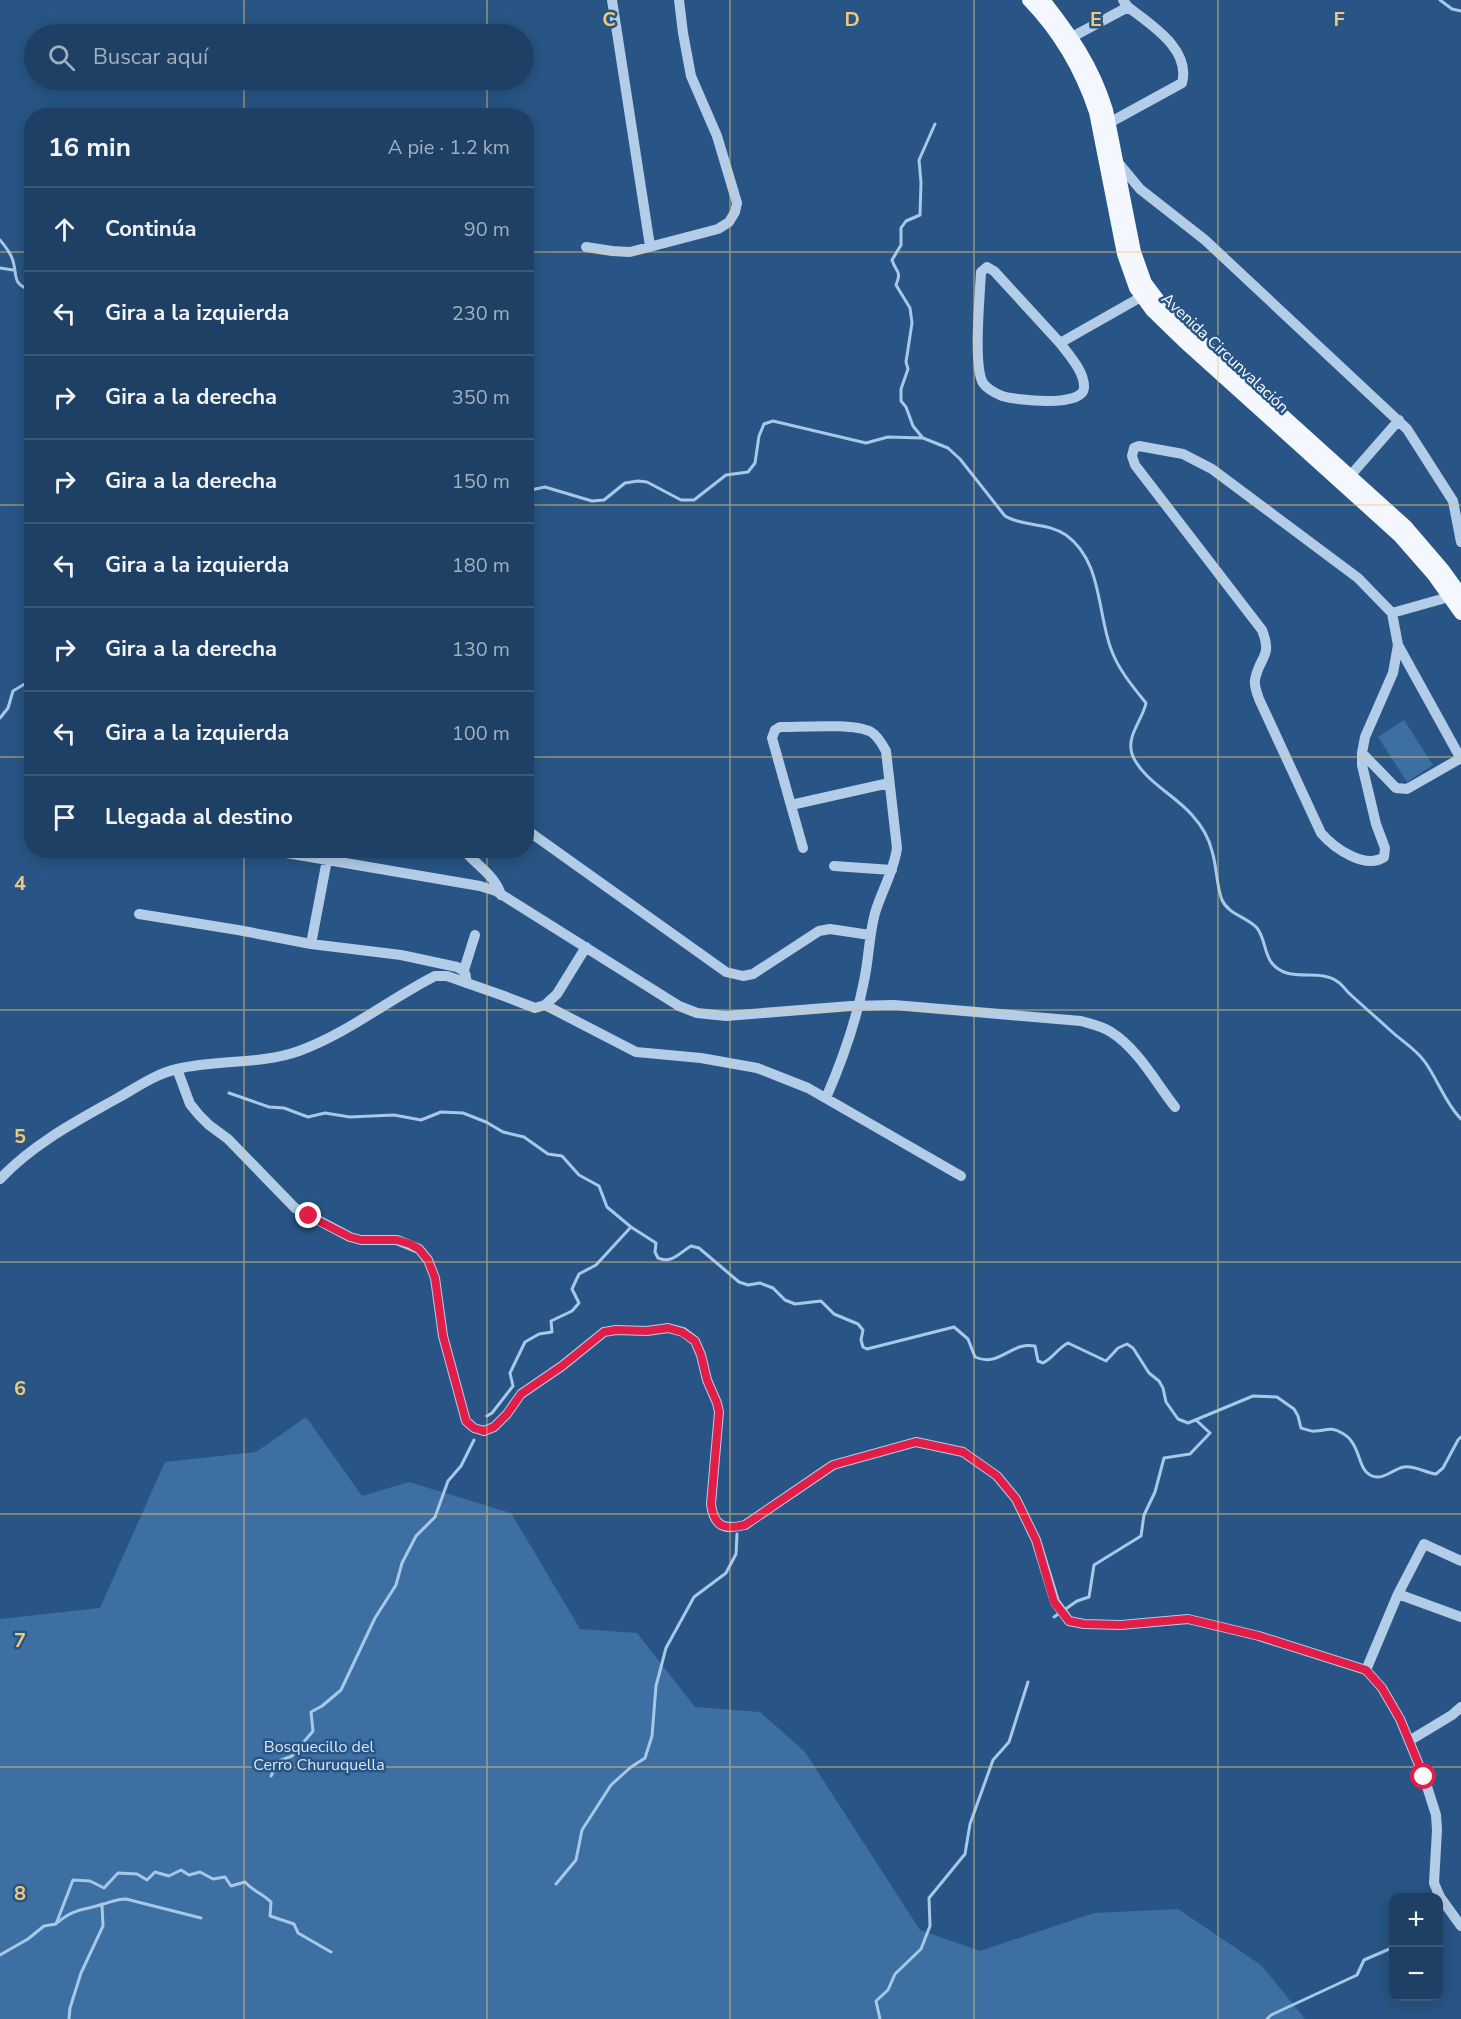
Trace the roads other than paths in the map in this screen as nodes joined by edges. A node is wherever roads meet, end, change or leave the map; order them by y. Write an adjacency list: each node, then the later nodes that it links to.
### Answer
1 (612, 0): 9 (street)
2 (679, 0): 9 (street)
3 (1029, 0): 11 (main road, Avenida Circunvalación)
4 (1043, 0): 6 (main road, Avenida Circunvalación)
5 (1126, 4): 6 (street); 7 (street)
6 (1072, 37): 7 (main road, Avenida Circunvalación)
7 (1109, 123): 8 (main road, Avenida Circunvalación)
8 (1116, 159): 11 (main road, Avenida Circunvalación); 13 (street)
9 (650, 246): 10 (street)
10 (586, 247)
11 (1146, 294): 12 (street); 14 (main road, Avenida Circunvalación); 16 (main road, Avenida Circunvalación)
12 (1060, 343): 12 (street)
13 (1399, 420): 14 (street); 15 (street)
14 (1350, 476): 16 (main road, Avenida Circunvalación)
15 (1461, 542)
16 (1457, 591): 17 (street); 18 (main road, Avenida Circunvalación)
17 (1392, 613): 19 (street); 20 (street)
18 (1461, 613)
19 (1398, 645): 20 (street); 21 (street)
20 (1362, 753): 21 (street)
21 (1461, 758)
22 (889, 783): 23 (street); 23 (street); 30 (street)
23 (791, 805): 25 (street)
24 (534, 835): 34 (street)
25 (803, 848)
26 (315, 858): 28 (street)
27 (470, 858): 31 (street)
28 (327, 860): 31 (street); 35 (street)
29 (834, 866): 30 (street)
30 (892, 870): 34 (street)
31 (501, 895): 36 (street)
32 (139, 914): 35 (street)
33 (475, 935): 37 (street)
34 (870, 935): 40 (street)
35 (311, 944): 37 (street)
36 (586, 947): 39 (street); 40 (street)
37 (464, 970): 38 (street)
38 (466, 983): 39 (street); 41 (street)
39 (545, 1005): 42 (street)
40 (858, 1006): 42 (street); 43 (street)
41 (177, 1069): 45 (street); 49 (street)
42 (826, 1098): 44 (street)
43 (1175, 1107)
44 (961, 1176)
45 (0, 1179)
46 (1461, 1562): 47 (street)
47 (1398, 1593): 48 (street); 49 (street)
48 (1461, 1617)
49 (1366, 1670): 51 (street)
50 (1461, 1707): 51 (street)
51 (1409, 1741): 52 (street)
52 (1461, 1926)

